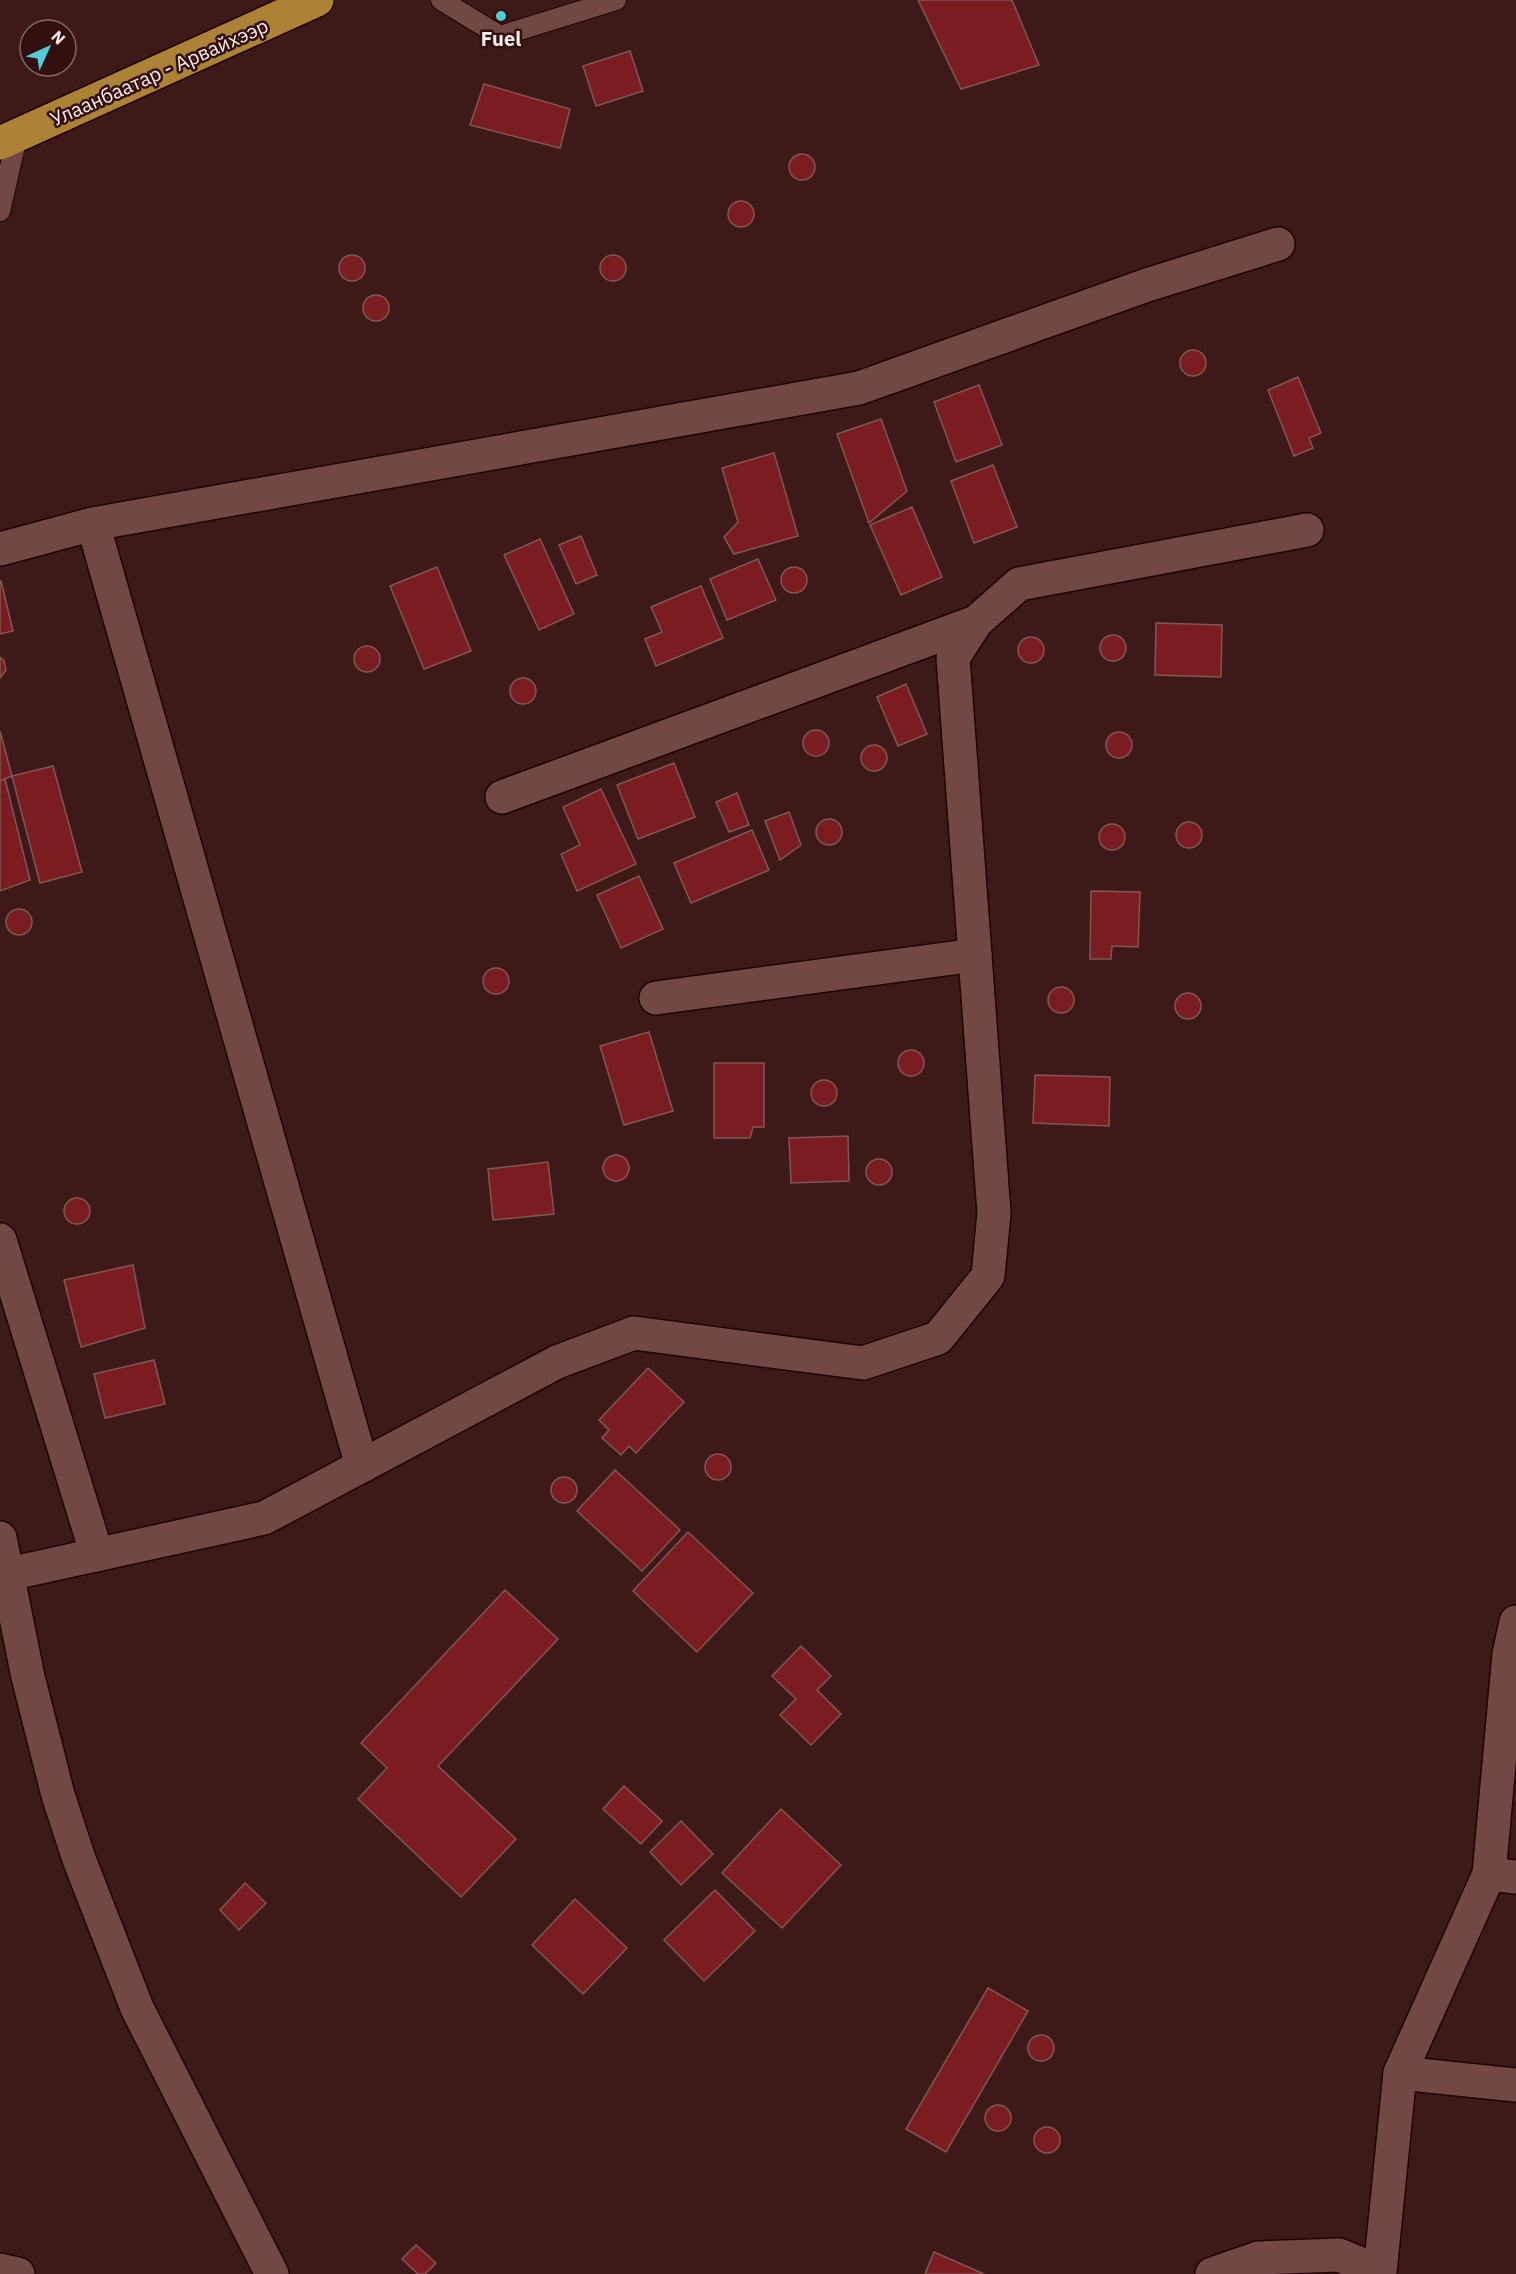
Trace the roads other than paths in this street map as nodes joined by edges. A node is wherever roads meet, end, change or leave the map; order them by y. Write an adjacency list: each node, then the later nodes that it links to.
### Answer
1 (317, 0): 4 (highway, Улаанбаатар - Арвайхээр)
2 (441, 0): 3 (lane)
3 (616, 0)
4 (8, 140): 5 (lane)
5 (0, 211)
6 (1278, 244): 7 (street)
7 (93, 524): 9 (street); 15 (street)
8 (1307, 530): 10 (street)
9 (0, 549)
10 (976, 622): 11 (street); 12 (street)
11 (502, 797)
12 (975, 955): 13 (street); 15 (street)
13 (656, 998)
14 (0, 1240): 17 (street)
15 (362, 1466): 17 (street)
16 (0, 1538): 18 (street)
17 (96, 1555): 18 (street)
18 (4, 1575): 27 (street)
19 (1516, 1622): 20 (street)
20 (1513, 1655): 21 (street)
21 (1502, 1875): 22 (street)
22 (1400, 2073): 23 (street); 25 (street)
23 (1516, 2085)
24 (0, 2270): 26 (street)
25 (1388, 2273): 28 (street)
26 (18, 2274)
27 (272, 2274)
28 (1212, 2274)

